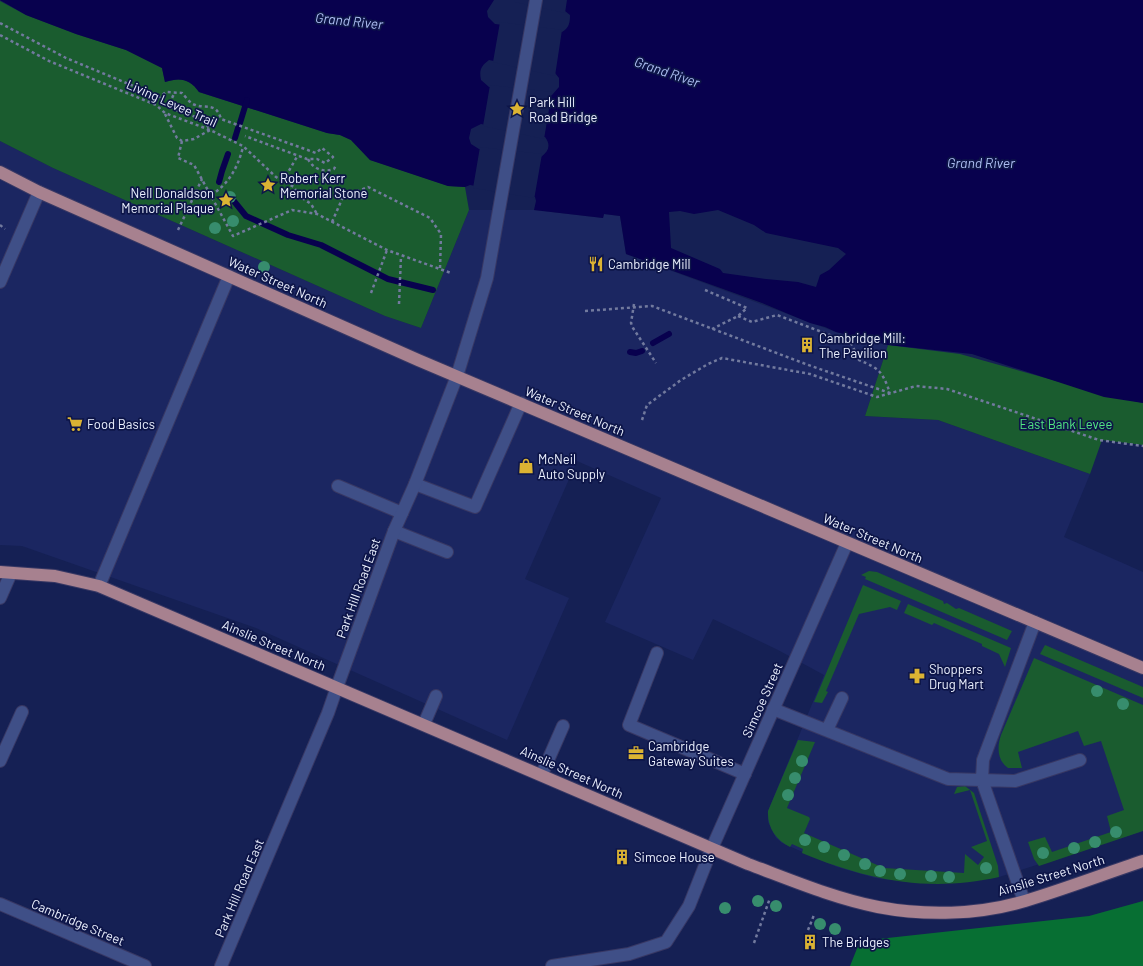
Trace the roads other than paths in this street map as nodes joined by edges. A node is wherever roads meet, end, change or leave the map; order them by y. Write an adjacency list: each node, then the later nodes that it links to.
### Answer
1 (536, 0): 6 (street, Park Hill Road East)
2 (0, 172): 3 (main road, Water Street North)
3 (39, 192): 4 (main road, Water Street North); 5 (street)
4 (229, 276): 6 (main road, Water Street North); 15 (street)
5 (0, 282)
6 (457, 376): 7 (main road, Water Street North); 8 (street, Park Hill Road East)
7 (521, 403): 8 (street); 12 (main road, Water Street North)
8 (415, 484): 10 (street, Park Hill Road East)
9 (338, 486): 10 (street)
10 (402, 513): 11 (street, Park Hill Road East)
11 (394, 531): 13 (street); 20 (street, Park Hill Road East)
12 (847, 542): 17 (main road, Water Street North); 23 (street, Simcoe Street)
13 (447, 552)
14 (5, 572): 15 (main road, Ainslie Street North); 16 (street)
15 (99, 586): 20 (main road, Ainslie Street North)
16 (0, 598)
17 (1035, 622): 19 (main road, Water Street North); 32 (street)
18 (657, 653): 31 (street)
19 (1143, 668)
20 (337, 686): 25 (main road, Ainslie Street North); 38 (street, Park Hill Road East)
21 (436, 696): 25 (street)
22 (842, 698): 27 (street)
23 (774, 709): 27 (street); 31 (street, Simcoe Street)
24 (22, 712): 29 (street)
25 (424, 724): 30 (main road, Ainslie Street North)
26 (563, 726): 30 (street)
27 (827, 730): 32 (street)
28 (1080, 760): 32 (street)
29 (0, 761)
30 (542, 774): 33 (main road, Ainslie Street North)
31 (745, 774): 33 (street, Simcoe Street)
32 (982, 780): 35 (street)
33 (712, 848): 35 (main road, Ainslie Street North); 39 (street, Simcoe Street)
34 (1143, 861): 35 (main road, Ainslie Street North)
35 (1024, 901)
36 (0, 904): 37 (street, Cambridge Street)
37 (145, 966)
38 (221, 966)
39 (552, 966)

